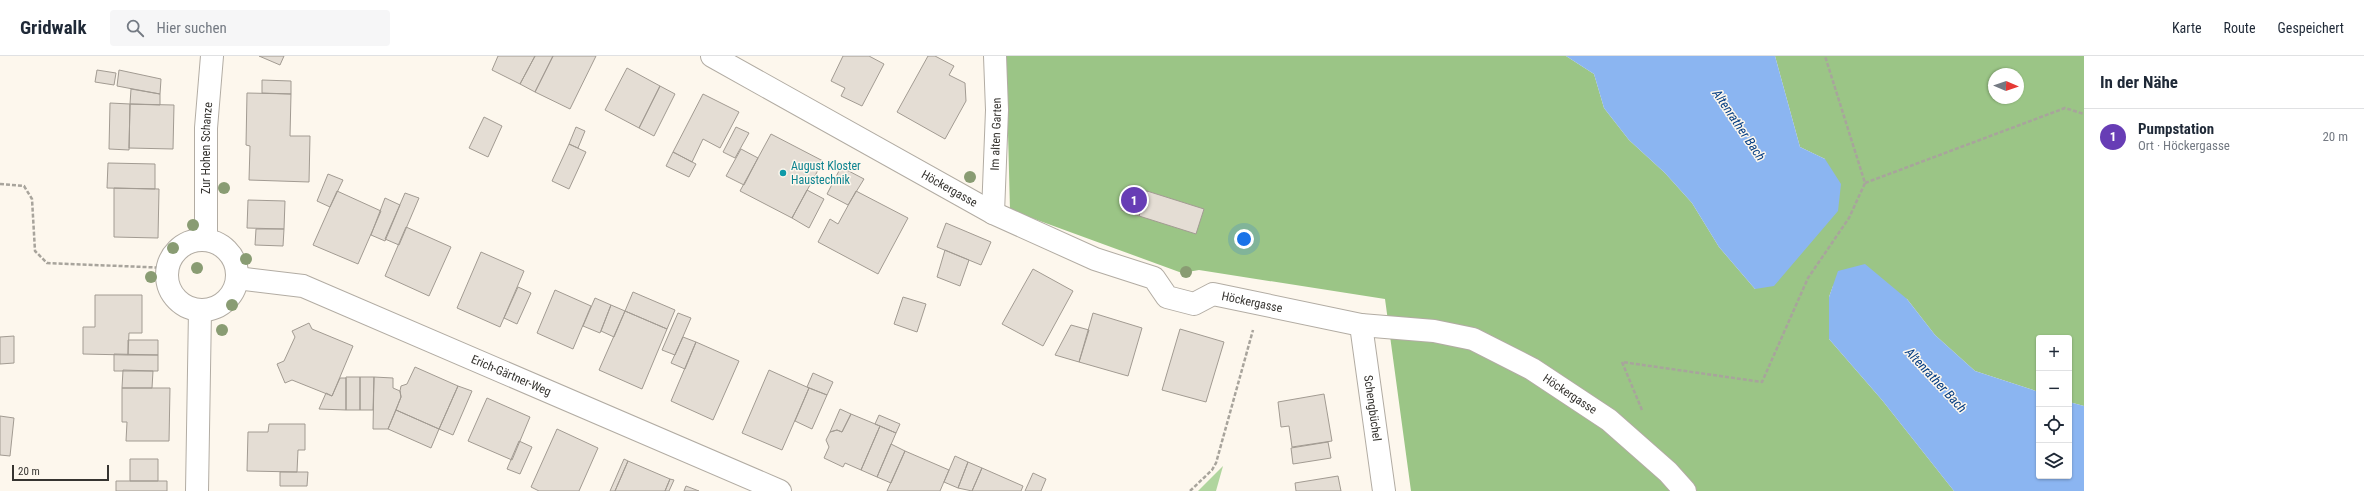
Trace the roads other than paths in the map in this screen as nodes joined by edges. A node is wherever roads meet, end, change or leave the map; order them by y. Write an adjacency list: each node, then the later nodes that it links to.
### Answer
1 (212, 56): 5 (street, Zur Hohen Schanze)
2 (712, 56): 4 (street, Höckergasse)
3 (995, 56): 4 (street, Im alten Garten)
4 (993, 213): 8 (street, Höckergasse)
5 (206, 240): 6 (street); 7 (street)
6 (237, 278): 7 (street); 10 (street, Erich-Gärtner-Weg)
7 (200, 310): 9 (street)
8 (1361, 325): 11 (street, Schengbüchel); 12 (street, Höckergasse)
9 (197, 491)
10 (780, 491)
11 (1384, 491)
12 (1685, 491)

